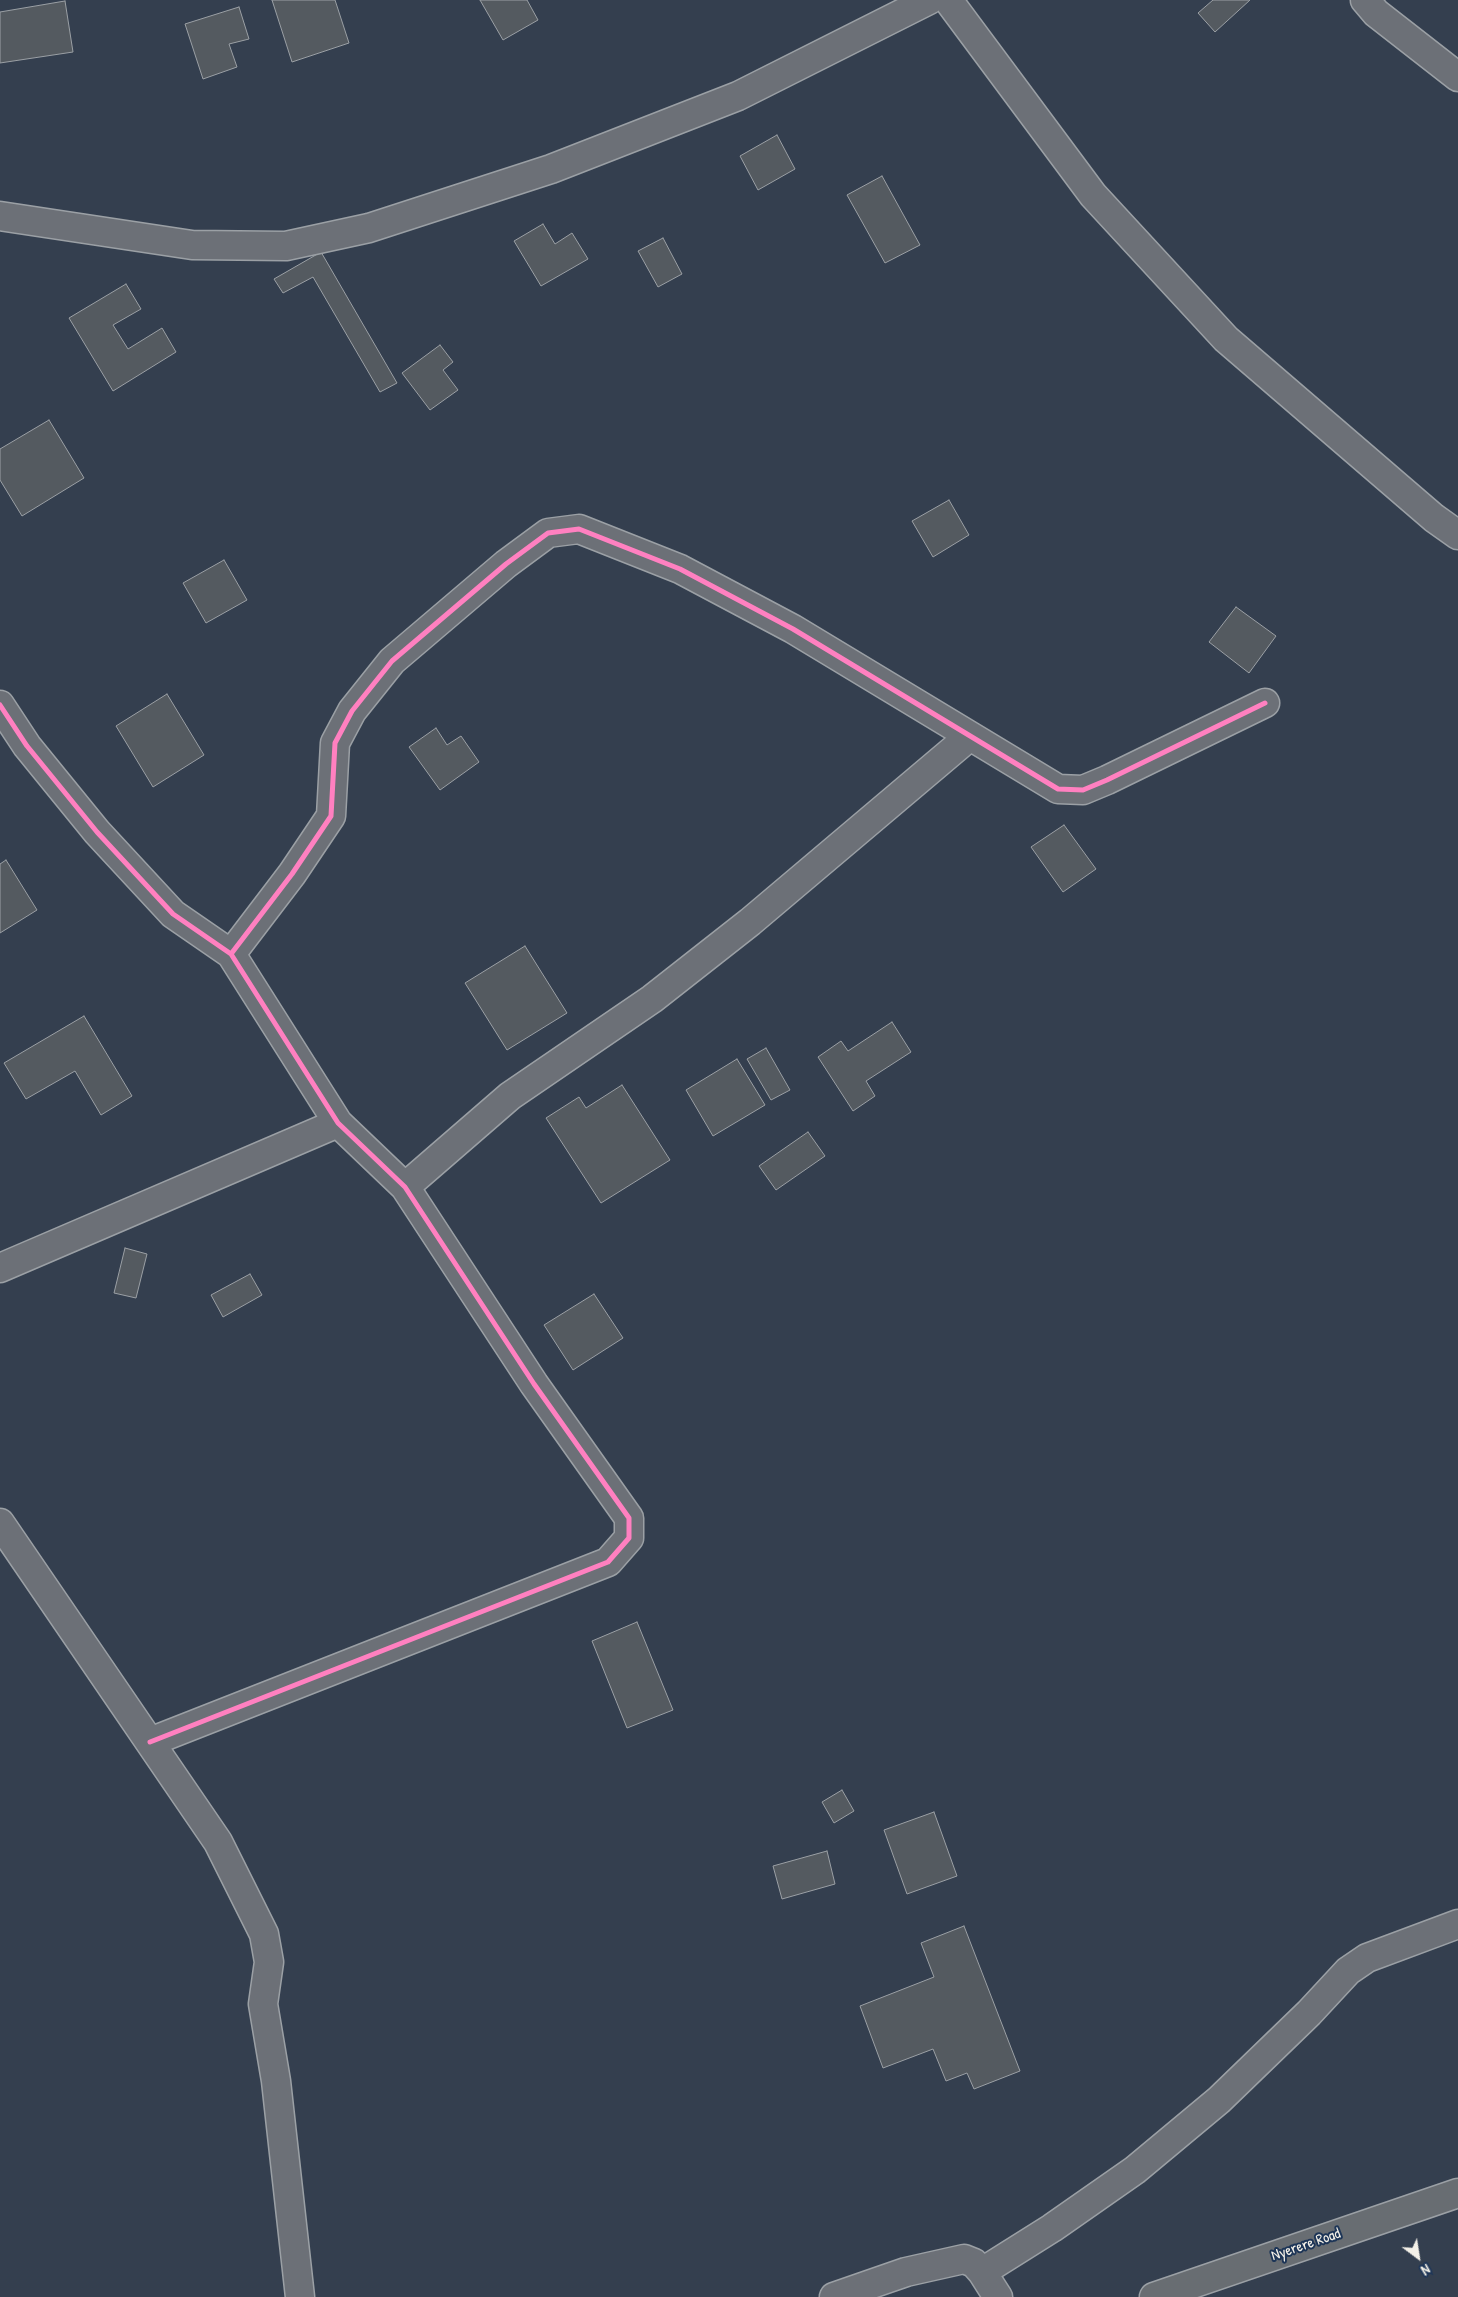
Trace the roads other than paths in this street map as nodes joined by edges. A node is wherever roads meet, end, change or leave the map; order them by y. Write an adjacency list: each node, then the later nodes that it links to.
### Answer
1 (929, 0): 5 (street)
2 (948, 0): 6 (street)
3 (1365, 0): 4 (street)
4 (1458, 77)
5 (0, 216)
6 (1458, 535)
7 (1265, 703): 9 (street)
8 (0, 705): 10 (street)
9 (970, 736): 10 (street); 12 (street)
10 (231, 954): 11 (street)
11 (338, 1123): 12 (street); 13 (street)
12 (405, 1187): 15 (street)
13 (0, 1268)
14 (0, 1523): 15 (street)
15 (150, 1742): 19 (street)
16 (1458, 1924): 18 (street)
17 (1458, 2193): 22 (highway, Nyerere Road)
18 (982, 2272): 20 (street); 21 (street)
19 (300, 2297)
20 (834, 2297)
21 (998, 2297)
22 (1154, 2297)

